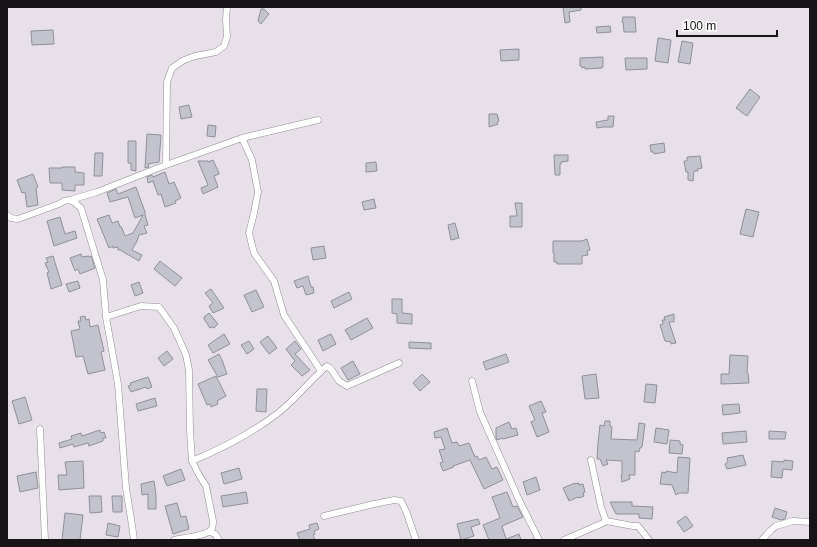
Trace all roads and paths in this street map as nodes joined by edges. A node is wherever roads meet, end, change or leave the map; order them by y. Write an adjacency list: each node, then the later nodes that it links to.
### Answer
1 (227, 7): 4 (street)
2 (318, 120): 3 (street)
3 (242, 138): 4 (street); 9 (street)
4 (166, 165): 5 (street)
5 (70, 200): 6 (street); 7 (street)
6 (7, 215)
7 (106, 317): 13 (street); 19 (street)
8 (399, 363): 9 (street)
9 (321, 371): 13 (street)
10 (472, 381): 23 (street)
11 (40, 429): 18 (street)
12 (591, 460): 25 (street)
13 (192, 461): 17 (street)
14 (324, 516): 22 (street)
15 (810, 522): 26 (street)
16 (603, 523): 24 (street)
17 (210, 532): 20 (street); 21 (street)
18 (45, 540)
19 (134, 540)
20 (174, 540)
21 (218, 540)
22 (416, 540)
23 (539, 540)
24 (564, 540)
25 (649, 540)
26 (762, 540)

